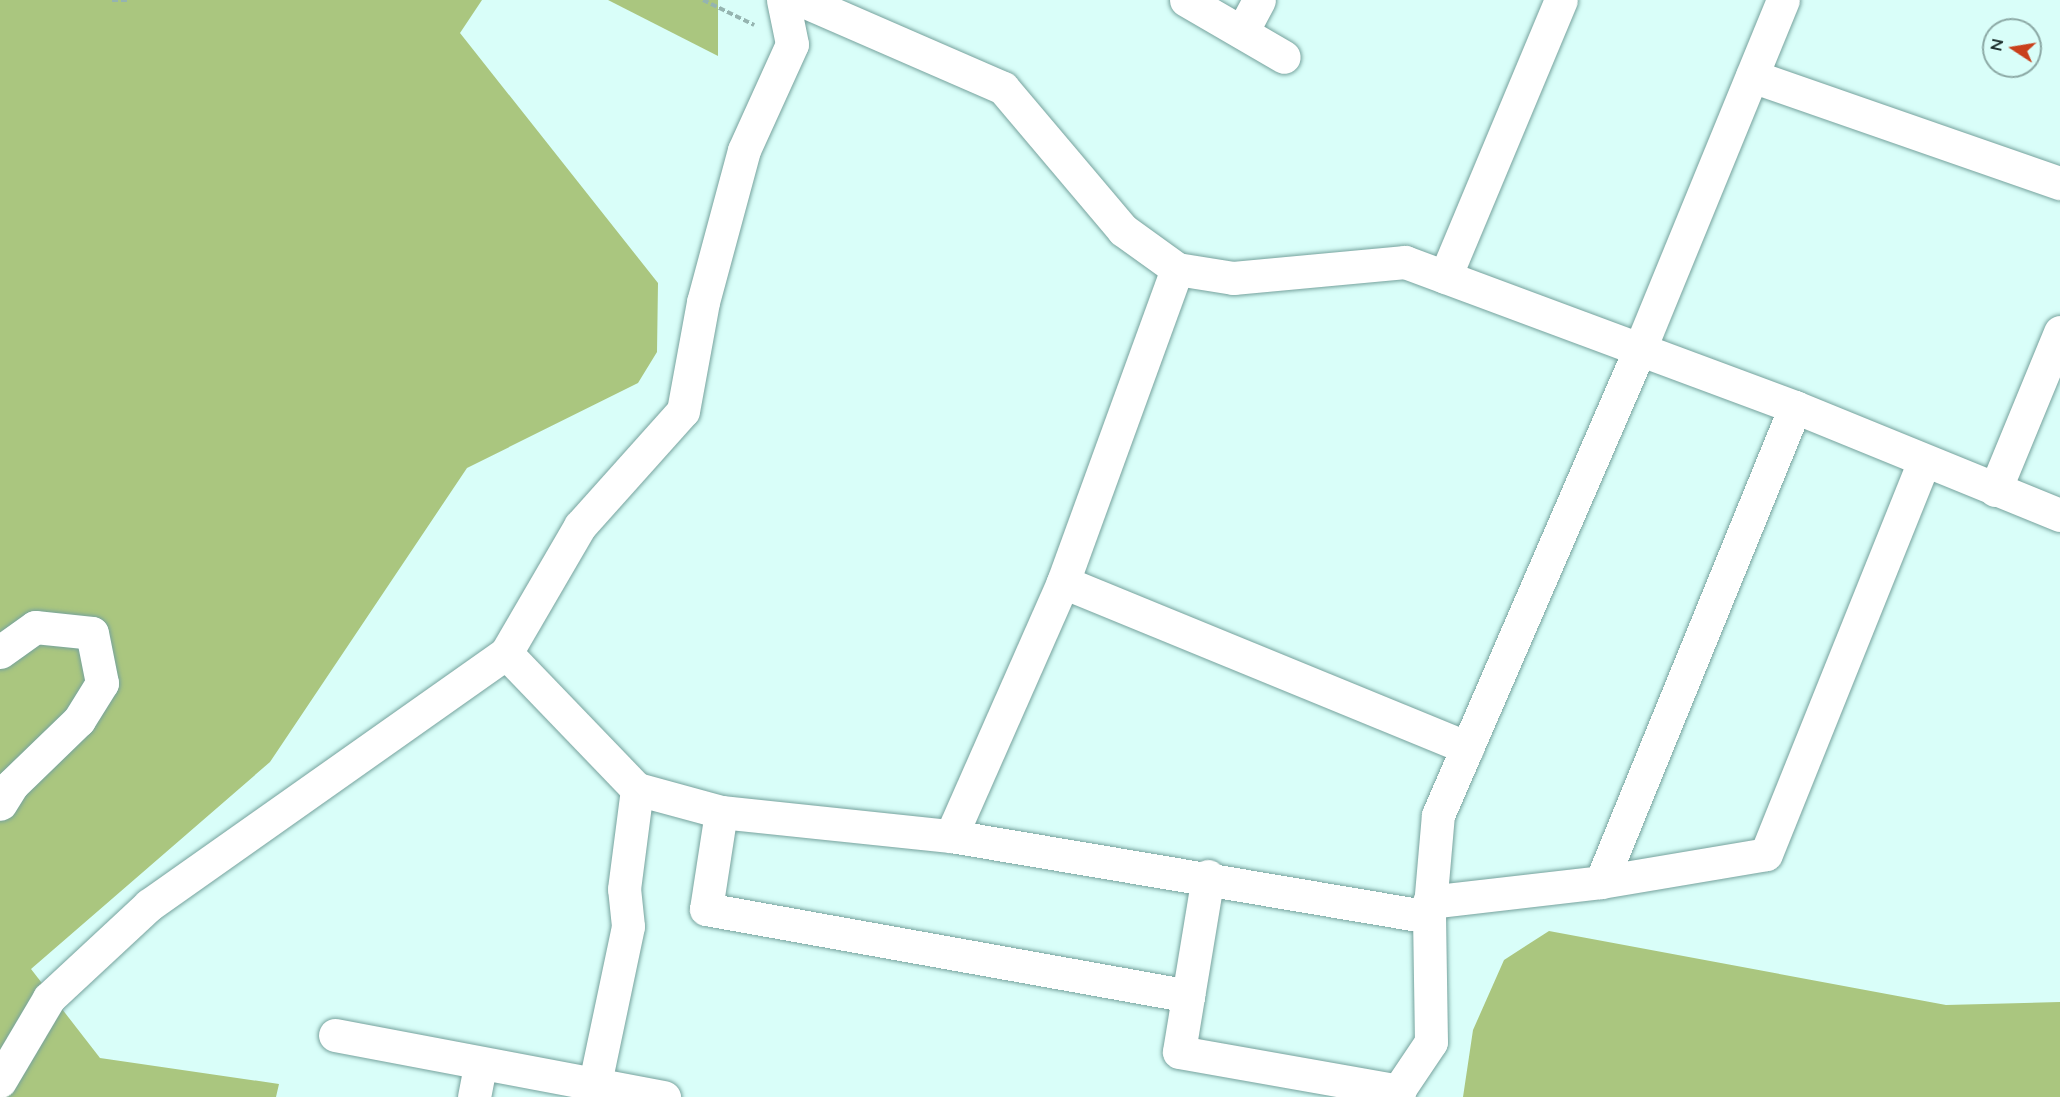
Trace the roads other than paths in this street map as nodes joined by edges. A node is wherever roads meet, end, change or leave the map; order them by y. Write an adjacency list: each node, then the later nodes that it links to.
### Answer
1 (783, 0): 21 (street)
2 (801, 0): 11 (street)
3 (1186, 0): 7 (street)
4 (1259, 0): 7 (street)
5 (1561, 0): 12 (street)
6 (1783, 0): 9 (street)
7 (1242, 32): 8 (street)
8 (1284, 57)
9 (1752, 76): 10 (street); 14 (street)
10 (2060, 183)
11 (1177, 269): 12 (street); 19 (street)
12 (1445, 278): 14 (street)
13 (2060, 332): 17 (street)
14 (1639, 351): 15 (street); 22 (street)
15 (1795, 407): 16 (street); 28 (street)
16 (1924, 461): 17 (street); 28 (street)
17 (1995, 489): 18 (street)
18 (2060, 515)
19 (1063, 582): 22 (street); 26 (street)
20 (0, 652): 24 (street)
21 (506, 653): 23 (street); 33 (street)
22 (1467, 748): 29 (street)
23 (638, 789): 25 (street); 34 (street)
24 (0, 804)
25 (721, 812): 26 (street); 30 (street)
26 (951, 836): 27 (street)
27 (1208, 876): 29 (street); 30 (street)
28 (1600, 882): 29 (street)
29 (1429, 909): 35 (street)
30 (1188, 996): 35 (street)
31 (335, 1035): 32 (street)
32 (480, 1065): 34 (street); 37 (street)
33 (0, 1081)
34 (595, 1083): 36 (street)
35 (1397, 1094)
36 (652, 1096)
37 (474, 1097)

